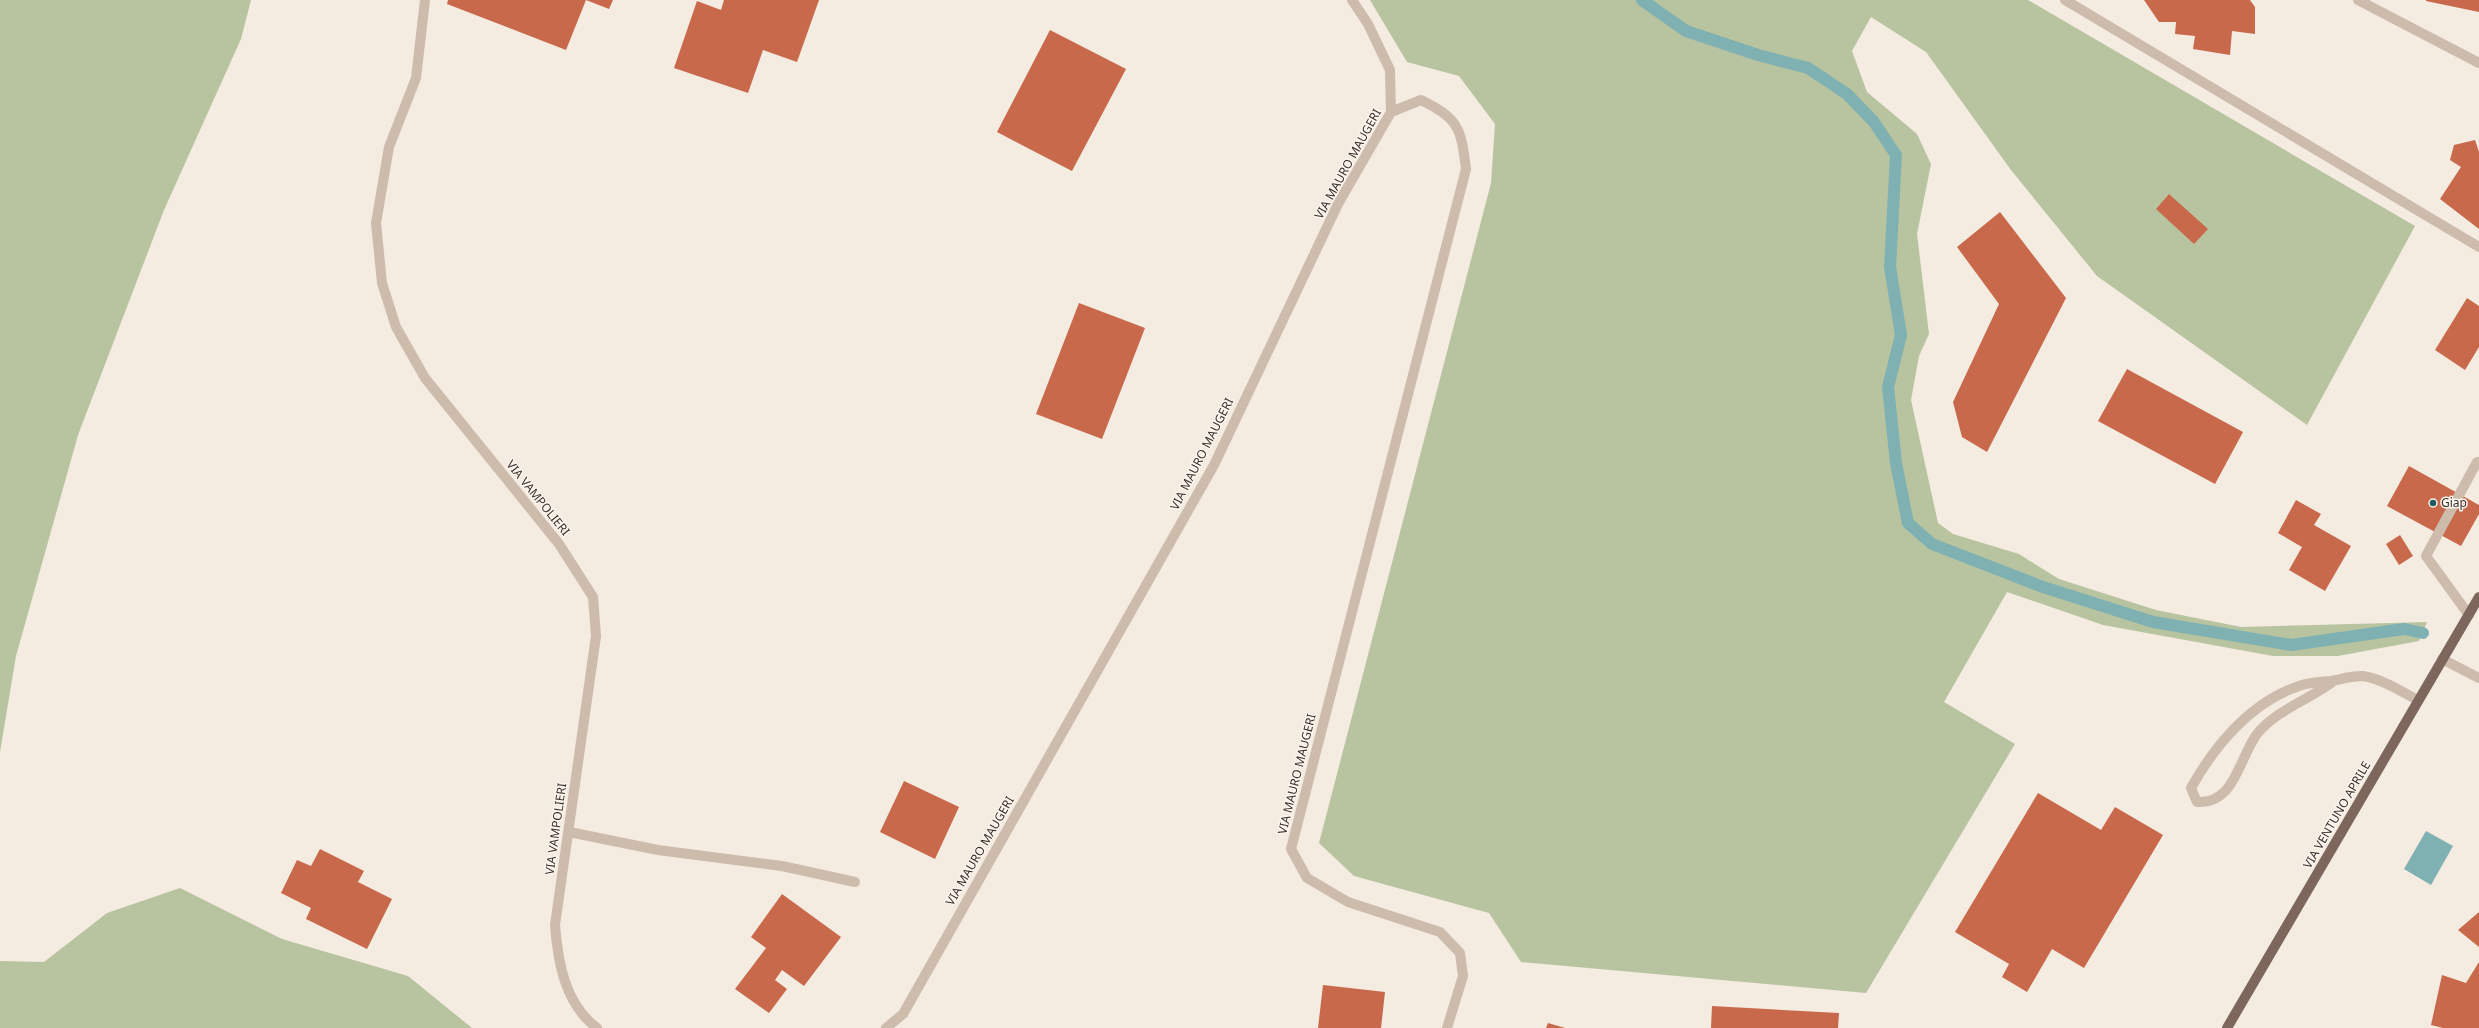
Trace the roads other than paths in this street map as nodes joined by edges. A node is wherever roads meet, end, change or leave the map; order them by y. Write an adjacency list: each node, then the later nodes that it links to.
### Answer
1 (425, 0): 15 (street, VIA VAMPOLIERI)
2 (1352, 0): 6 (street)
3 (2065, 0): 7 (street)
4 (2358, 0): 5 (street)
5 (2479, 63)
6 (1391, 112): 18 (street, VIA MAURO MAUGERI); 19 (street, VIA MAURO MAUGERI)
7 (2479, 247)
8 (2479, 462): 10 (street)
9 (2479, 597): 10 (main road, VIA VENTUNO APRILE)
10 (2469, 615): 11 (main road, VIA VENTUNO APRILE)
11 (2442, 659): 12 (street); 14 (main road, VIA VENTUNO APRILE)
12 (2479, 678)
13 (2335, 680): 13 (street); 14 (street)
14 (2418, 700): 20 (main road, VIA VENTUNO APRILE)
15 (569, 832): 16 (street); 17 (street, VIA VAMPOLIERI)
16 (855, 882)
17 (597, 1028)
18 (886, 1028)
19 (1447, 1028)
20 (2227, 1028)

